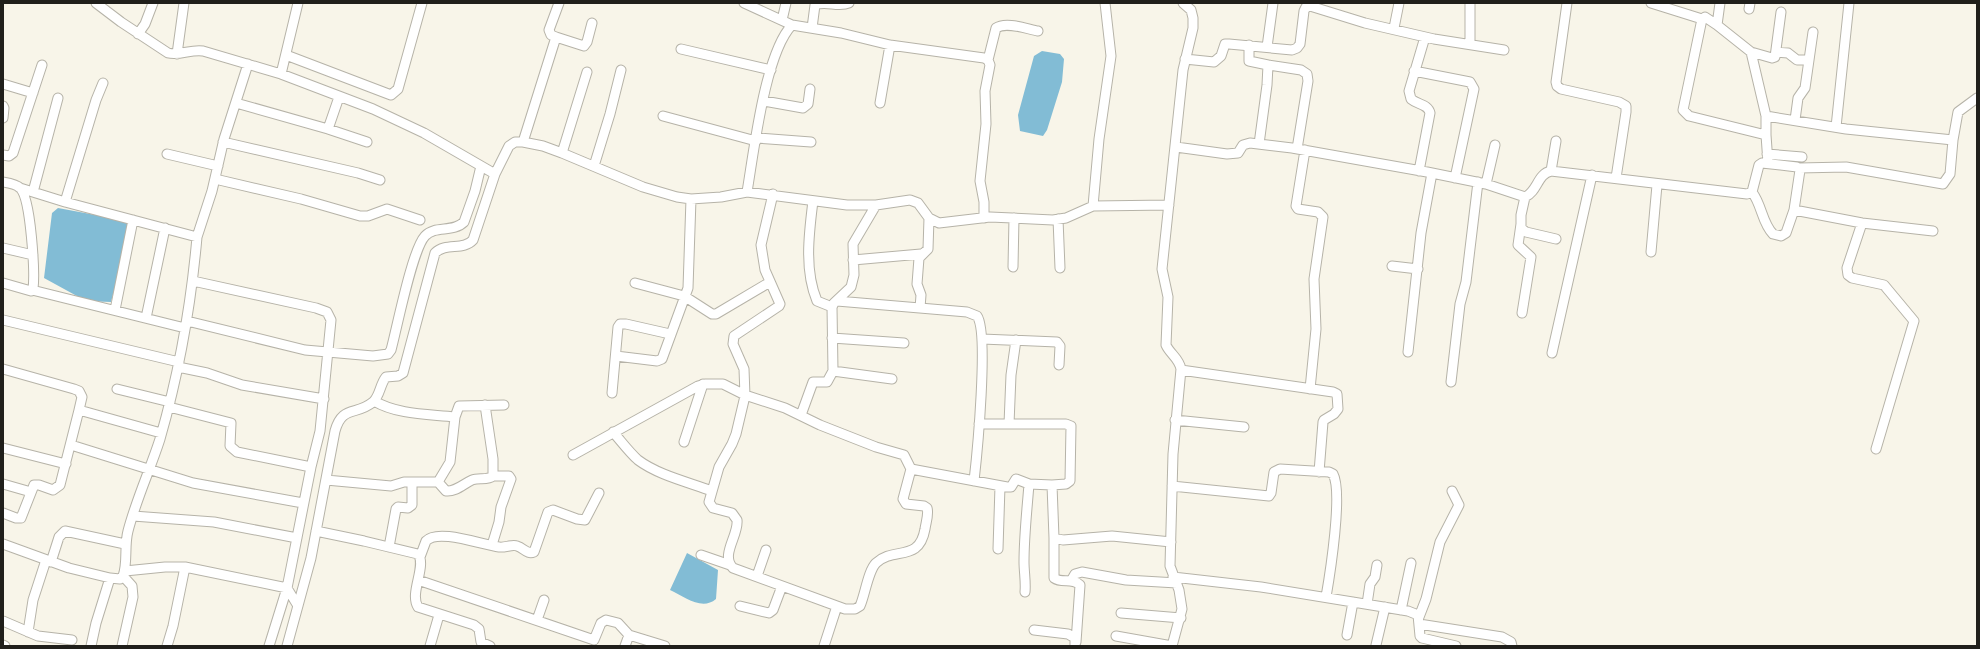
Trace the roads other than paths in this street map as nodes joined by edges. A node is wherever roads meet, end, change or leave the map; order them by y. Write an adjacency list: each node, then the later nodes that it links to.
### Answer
1 (96, 3): 27 (street)
2 (153, 3): 27 (street)
3 (184, 3): 40 (street)
4 (298, 3): 44 (street)
5 (422, 3): 44 (street)
6 (559, 3): 30 (street)
7 (744, 3): 21 (street)
8 (786, 3): 21 (street)
9 (849, 3): 25 (street)
10 (1105, 3): 111 (street)
11 (1183, 3): 41 (street)
12 (1273, 3): 35 (street)
13 (1399, 3): 26 (street)
14 (1470, 3): 32 (street)
15 (1567, 3): 94 (street)
16 (1651, 3): 20 (street)
17 (1720, 3): 24 (street)
18 (1849, 3): 67 (street)
19 (1781, 12): 39 (street)
20 (1702, 19): 24 (street); 70 (street)
21 (782, 20): 23 (street)
22 (592, 24): 30 (street)
23 (792, 25): 25 (street); 49 (street)
24 (1717, 25): 38 (street)
25 (812, 28): 33 (street)
26 (1394, 28): 31 (street); 35 (street)
27 (141, 29): 40 (street)
28 (1038, 31): 42 (street)
29 (1813, 32): 43 (street)
30 (556, 37): 69 (street)
31 (1425, 37): 32 (street); 50 (street)
32 (1470, 44): 37 (street)
33 (890, 45): 42 (street); 61 (street)
34 (1249, 46): 35 (street); 41 (street); 47 (street)
35 (1267, 47)
36 (681, 49): 49 (street)
37 (1504, 50)
38 (1751, 52): 39 (street); 64 (street)
39 (1776, 52): 43 (street)
40 (177, 54): 45 (street)
41 (1185, 59): 78 (street)
42 (988, 60): 113 (street)
43 (1809, 60): 66 (street)
44 (284, 63): 45 (street); 56 (street)
45 (248, 64): 60 (street)
46 (42, 65): 55 (street)
47 (1268, 65): 73 (street); 80 (street)
48 (621, 70): 87 (street)
49 (771, 70): 59 (street)
50 (1414, 71): 89 (street); 95 (street)
51 (588, 72): 81 (street)
52 (103, 83): 109 (street)
53 (3, 84): 55 (street)
54 (810, 89): 59 (street)
55 (33, 93): 83 (street)
56 (339, 97): 68 (street); 91 (street)
57 (58, 98): 102 (street)
58 (1977, 98): 72 (street)
59 (764, 101): 71 (street)
60 (236, 103): 68 (street); 75 (street)
61 (880, 103)
62 (3, 106): 65 (street)
63 (663, 116): 71 (street)
64 (1766, 116): 66 (street); 70 (street)
65 (3, 118)
66 (1795, 120): 67 (street)
67 (1836, 127): 72 (street)
68 (328, 129): 76 (street)
69 (525, 134): 81 (street); 91 (street)
70 (1766, 135): 85 (street)
71 (756, 139): 77 (street); 103 (street)
72 (1949, 140): 90 (street)
73 (1260, 141): 78 (street); 80 (street)
74 (1556, 141): 88 (street)
75 (223, 142): 86 (street); 97 (street)
76 (367, 142)
77 (811, 142)
78 (1176, 142): 112 (street)
79 (1495, 145): 99 (street)
80 (1301, 150): 89 (street); 166 (street)
81 (562, 153): 87 (street)
82 (167, 154): 86 (street)
83 (3, 155)
84 (1802, 157): 85 (street)
85 (1768, 158): 90 (street); 104 (street)
86 (218, 166): 96 (street)
87 (594, 166): 107 (street)
88 (1552, 166): 93 (street); 106 (street)
89 (1419, 167): 92 (street)
90 (1799, 168): 114 (street)
91 (488, 170): 153 (street); 170 (street)
92 (1432, 173): 95 (street); 134 (street)
93 (1592, 175): 94 (street); 155 (street)
94 (1616, 175): 100 (street)
95 (1455, 178): 99 (street)
96 (215, 179): 119 (street); 124 (street)
97 (380, 180)
98 (3, 182): 101 (street)
99 (1482, 183): 106 (street); 163 (street)
100 (1657, 184): 104 (street); 127 (street)
101 (20, 188): 102 (street); 129 (street)
102 (33, 192): 109 (street)
103 (748, 192): 105 (street); 107 (street)
104 (1752, 192): 114 (street)
105 (773, 194): 108 (street); 137 (street)
106 (1525, 197): 121 (street)
107 (691, 198): 140 (street)
108 (813, 201): 110 (street); 141 (street)
109 (64, 202): 118 (street)
110 (876, 205): 115 (street); 130 (street)
111 (1093, 206): 112 (street); 117 (street)
112 (1161, 206): 160 (street)
113 (984, 210): 115 (street); 116 (street)
114 (1794, 210): 120 (street)
115 (929, 218): 128 (street)
116 (1014, 218): 117 (street); 132 (street)
117 (1058, 219): 133 (street)
118 (133, 220): 122 (street); 143 (street)
119 (420, 220)
120 (1862, 223): 123 (street); 186 (street)
121 (1520, 224): 125 (street); 144 (street)
122 (165, 228): 124 (street); 145 (street)
123 (1933, 231)
124 (197, 237): 135 (street)
125 (1556, 239)
126 (3, 248): 129 (street)
127 (1651, 252)
128 (921, 254): 130 (street); 142 (street)
129 (33, 255): 139 (street)
130 (853, 260): 141 (street)
131 (1392, 266): 134 (street)
132 (1013, 267)
133 (1060, 268)
134 (1418, 269): 154 (street)
135 (193, 281): 147 (street); 153 (street)
136 (635, 282): 140 (street)
137 (770, 282): 140 (street); 168 (street)
138 (3, 283): 139 (street)
139 (32, 290): 143 (street)
140 (684, 296): 148 (street)
141 (834, 304): 142 (street); 149 (street)
142 (920, 308): 150 (street)
143 (115, 310): 145 (street)
144 (1522, 313)
145 (146, 318): 147 (street)
146 (3, 320): 157 (street)
147 (186, 324): 153 (street); 157 (street)
148 (670, 334): 156 (street); 156 (street)
149 (832, 338): 152 (street); 161 (street)
150 (982, 339): 151 (street); 178 (street)
151 (1016, 340): 158 (street); 179 (street)
152 (904, 343)
153 (328, 352): 169 (street)
154 (1408, 352)
155 (1552, 353)
156 (616, 356): 167 (street)
157 (178, 364): 169 (street); 171 (street)
158 (1059, 365)
159 (3, 369): 174 (street)
160 (1181, 370): 166 (street); 177 (street)
161 (833, 371): 162 (street); 175 (street)
162 (892, 379)
163 (1451, 382)
164 (703, 384): 168 (street); 181 (street); 183 (street)
165 (117, 389): 171 (street)
166 (1310, 389): 192 (street)
167 (612, 393)
168 (745, 395): 175 (street); 203 (street)
169 (324, 399): 189 (street)
170 (374, 401): 176 (street); 194 (street)
171 (169, 404): 182 (street); 189 (street)
172 (485, 405): 173 (street); 176 (street); 193 (street)
173 (504, 405)
174 (79, 410): 182 (street); 184 (street)
175 (801, 415): 190 (street)
176 (455, 417): 197 (street)
177 (1175, 420): 180 (street); 202 (street)
178 (979, 424): 179 (street); 195 (street)
179 (1009, 424): 200 (street)
180 (1244, 427)
181 (613, 432): 187 (street); 203 (street)
182 (161, 433): 191 (street)
183 (684, 442)
184 (71, 445): 188 (street); 191 (street)
185 (3, 448): 188 (street)
186 (1876, 449)
187 (573, 455)
188 (66, 464): 205 (street)
189 (310, 467): 207 (street)
190 (911, 468): 195 (street); 242 (street)
191 (150, 470): 207 (street); 209 (street)
192 (1319, 472): 202 (street); 236 (street)
193 (493, 476): 197 (street); 216 (street)
194 (326, 480): 196 (street); 210 (street)
195 (974, 481): 201 (street)
196 (412, 482): 197 (street); 217 (street)
197 (438, 482)
198 (3, 484): 205 (street)
199 (1029, 484): 200 (street); 201 (street); 235 (street)
200 (1052, 485): 212 (street)
201 (1000, 486): 218 (street)
202 (1172, 486): 213 (street)
203 (712, 491): 224 (street)
204 (1452, 491): 249 (street)
205 (31, 492): 208 (street)
206 (598, 493): 216 (street)
207 (303, 503): 211 (street)
208 (3, 514)
209 (133, 516): 211 (street); 215 (street)
210 (316, 531): 217 (street); 240 (street)
211 (296, 538): 234 (street)
212 (1054, 538): 213 (street); 231 (street)
213 (1171, 542): 232 (street)
214 (3, 544): 222 (street)
215 (125, 544): 222 (street); 227 (street)
216 (492, 545): 221 (street)
217 (389, 547): 221 (street)
218 (998, 549)
219 (766, 550): 228 (street)
220 (701, 555): 224 (street)
221 (420, 557): 230 (street)
222 (48, 561): 229 (street); 252 (street)
223 (1411, 563): 244 (street)
224 (730, 565): 228 (street)
225 (1377, 565): 239 (street)
226 (185, 567): 227 (street); 234 (street); 262 (street)
227 (124, 573): 229 (street); 261 (street)
228 (757, 576): 233 (street)
229 (110, 578): 260 (street)
230 (418, 580): 246 (street); 248 (street)
231 (1071, 580): 232 (street); 258 (street)
232 (1175, 580): 236 (street); 247 (street)
233 (782, 586): 241 (street); 242 (street)
234 (287, 588): 240 (street); 263 (street)
235 (1025, 592)
236 (1326, 597): 238 (street)
237 (544, 600): 248 (street)
238 (1353, 602): 239 (street); 255 (street)
239 (1367, 604): 243 (street)
240 (298, 606): 264 (street)
241 (740, 606)
242 (837, 606): 269 (street)
243 (1385, 607): 244 (street); 259 (street)
244 (1401, 610): 249 (street)
245 (1121, 613): 247 (street)
246 (439, 614): 265 (street); 266 (street)
247 (1181, 618): 270 (street)
248 (537, 620): 257 (street)
249 (1419, 620): 271 (street); 272 (street)
250 (3, 621): 252 (street)
251 (1034, 630): 258 (street)
252 (28, 632): 256 (street)
253 (629, 635): 257 (street); 267 (street); 268 (street)
254 (1116, 636): 270 (street)
255 (1347, 636)
256 (72, 640)
257 (594, 643)
258 (1075, 644)
259 (1376, 645)
260 (91, 646)
261 (122, 646)
262 (167, 646)
263 (269, 646)
264 (287, 646)
265 (430, 646)
266 (490, 646)
267 (625, 646)
268 (665, 646)
269 (824, 646)
270 (1172, 646)
271 (1456, 646)
272 (1512, 646)

